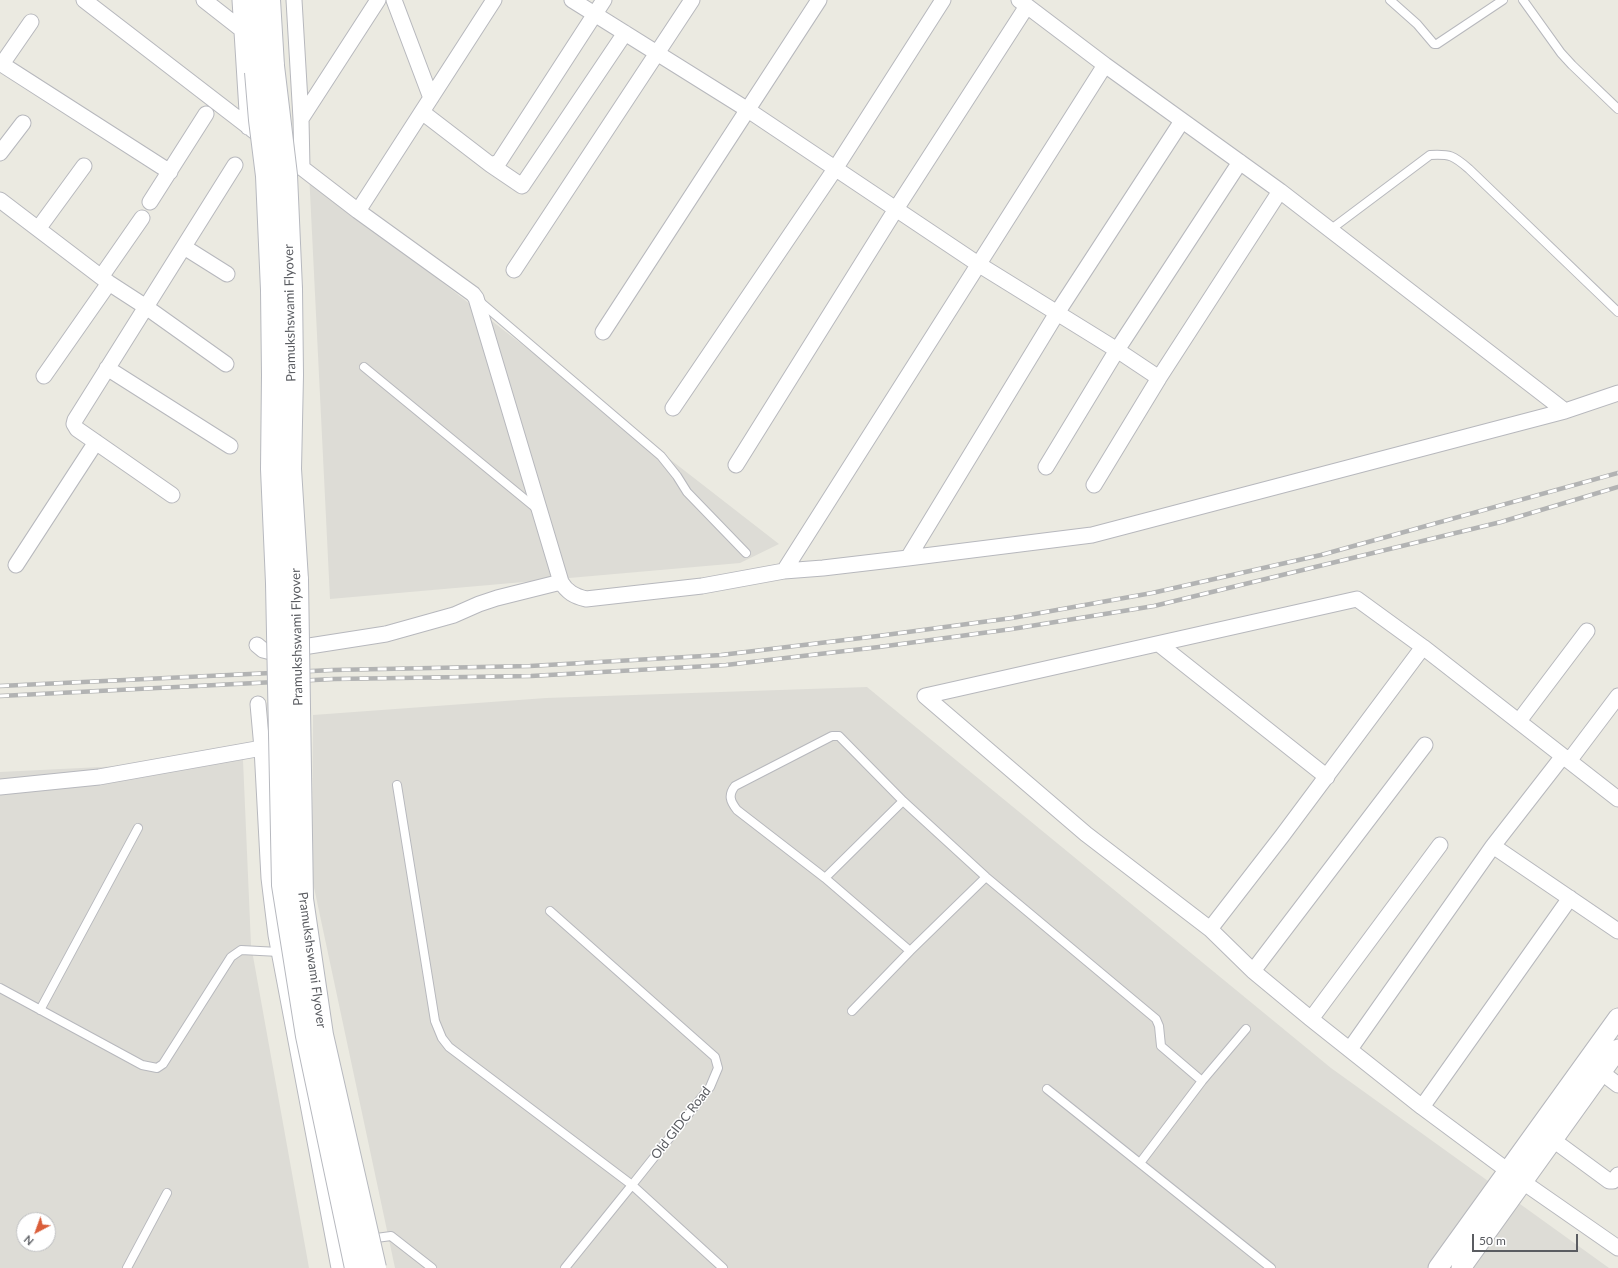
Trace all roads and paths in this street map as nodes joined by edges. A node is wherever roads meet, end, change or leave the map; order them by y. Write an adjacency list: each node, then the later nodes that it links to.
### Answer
1 (84, 0): 34 (street)
2 (204, 0): 21 (street)
3 (240, 0): 21 (street)
4 (251, 0): 133 (main road, Pramukshswami Flyover, bridge)
5 (269, 0): 134 (main road, Pramukshswami Flyover, bridge)
6 (294, 0): 31 (street)
7 (378, 0): 31 (street)
8 (394, 0): 26 (street)
9 (494, 0): 26 (street)
10 (572, 0): 19 (street)
11 (604, 0): 19 (street)
12 (692, 0): 23 (street)
13 (819, 0): 28 (street)
14 (943, 0): 41 (street)
15 (1390, 0): 16 (lane)
16 (1503, 0)
17 (1523, 0): 27 (lane)
18 (1023, 3): 25 (street); 46 (street)
19 (595, 15): 22 (street); 38 (street)
20 (31, 22): 24 (street)
21 (241, 28): 34 (street)
22 (625, 33): 23 (street); 38 (street)
23 (657, 54): 28 (street); 53 (street)
24 (1, 64): 42 (street)
25 (1105, 65): 32 (street); 52 (street)
26 (431, 98): 29 (street)
27 (1618, 109)
28 (748, 110): 41 (street); 60 (street)
29 (422, 112): 38 (street); 47 (street)
30 (206, 114): 42 (street)
31 (301, 119): 40 (street)
32 (1182, 121): 36 (street); 59 (street)
33 (23, 123): 35 (street)
34 (248, 127): 40 (street)
35 (0, 153)
36 (1240, 162): 43 (street); 61 (street)
37 (235, 165): 51 (street)
38 (491, 165)
39 (84, 166): 49 (street)
40 (302, 168): 47 (street)
41 (835, 168): 46 (street); 68 (street)
42 (170, 172): 45 (street)
43 (1280, 191): 50 (street); 66 (street)
44 (0, 200): 49 (street)
45 (150, 202)
46 (896, 210): 52 (street); 72 (street)
47 (358, 212): 56 (street)
48 (142, 218): 55 (street)
49 (38, 229): 55 (street)
50 (1330, 230): 58 (lane); 69 (street)
51 (184, 247): 54 (street); 57 (street)
52 (978, 264): 59 (street); 80 (street)
53 (514, 270)
54 (227, 274)
55 (105, 280): 57 (street); 65 (street)
56 (476, 298): 76 (street); 77 (lane)
57 (146, 307): 62 (street); 64 (street)
58 (1618, 312)
59 (1057, 313): 61 (street); 78 (street)
60 (603, 332)
61 (1117, 350): 66 (street); 73 (street)
62 (226, 364)
63 (364, 367): 76 (lane)
64 (107, 368): 70 (street); 71 (street)
65 (44, 376)
66 (1159, 378): 74 (street)
67 (1618, 393): 69 (street)
68 (673, 408)
69 (1565, 410): 78 (street)
70 (96, 442): 75 (street); 79 (street)
71 (230, 446)
72 (736, 465)
73 (1046, 467)
74 (1094, 485)
75 (172, 495)
76 (540, 511): 81 (street)
77 (746, 553)
78 (908, 558): 80 (street)
79 (16, 565)
80 (784, 571): 81 (street)
81 (561, 582): 84 (street)
82 (1587, 631): 88 (street)
83 (1159, 644): 85 (street); 92 (street); 104 (street)
84 (257, 645)
85 (1423, 647): 88 (street); 92 (street)
86 (1618, 696): 91 (street)
87 (258, 704): 90 (street)
88 (1519, 721): 91 (street)
89 (1425, 745): 108 (street)
90 (262, 748): 94 (street); 107 (street)
91 (1566, 758): 95 (street); 99 (street)
92 (1327, 777): 104 (street)
93 (397, 785): 127 (lane)
94 (0, 787)
95 (1618, 799)
96 (903, 801): 100 (lane); 101 (lane); 101 (lane)
97 (138, 828): 110 (lane)
98 (1440, 845): 113 (street)
99 (1493, 846): 102 (street); 115 (street)
100 (986, 877): 106 (lane); 118 (lane)
101 (825, 878): 106 (lane)
102 (1570, 898): 105 (street); 121 (street)
103 (550, 911): 127 (lane, Old GIDC Road)
104 (1210, 929): 108 (street)
105 (1618, 931)
106 (910, 951): 111 (lane)
107 (279, 952): 110 (lane); 129 (street)
108 (1253, 970): 113 (street)
109 (0, 988): 110 (lane)
110 (40, 1010)
111 (852, 1011)
112 (1618, 1018): 117 (street)
113 (1311, 1019): 115 (street)
114 (1246, 1029): 118 (lane)
115 (1350, 1049): 121 (street)
116 (1618, 1049): 117 (street)
117 (1594, 1067): 119 (street); 122 (street)
118 (1202, 1081): 123 (lane)
119 (1618, 1084)
120 (1047, 1088): 123 (lane)
121 (1422, 1107): 124 (street)
122 (1545, 1134): 124 (street); 125 (street); 126 (street)
123 (1140, 1163): 138 (lane)
124 (1508, 1170): 126 (street); 139 (street)
125 (1618, 1175)
126 (1523, 1182): 130 (street); 140 (street)
127 (632, 1185): 136 (lane, Old GIDC Road); 137 (lane)
128 (167, 1192): 131 (lane)
129 (334, 1244): 132 (street); 135 (lane)
130 (1618, 1248)
131 (127, 1268)
132 (339, 1268)
133 (356, 1268)
134 (375, 1268)
135 (432, 1268)
136 (564, 1268)
137 (723, 1268)
138 (1271, 1268)
139 (1438, 1268)
140 (1461, 1268)

